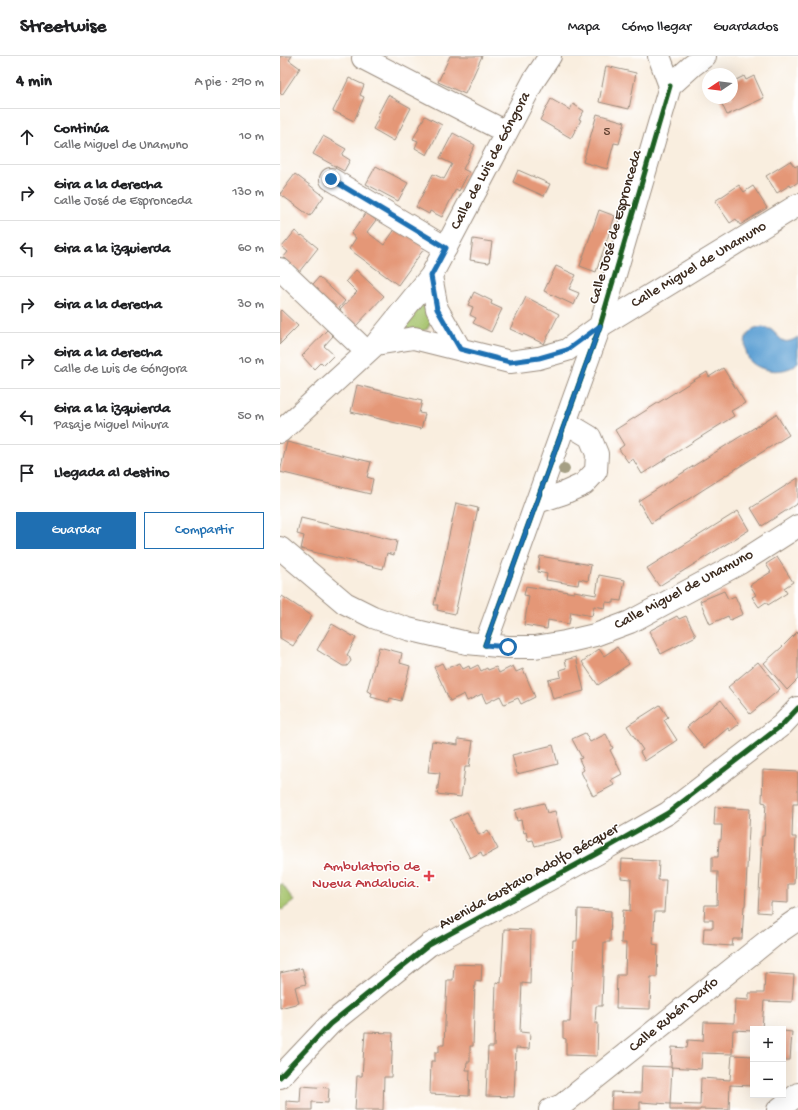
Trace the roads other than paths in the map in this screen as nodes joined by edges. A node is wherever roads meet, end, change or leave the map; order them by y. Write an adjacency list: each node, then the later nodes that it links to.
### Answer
1 (550, 56): 6 (street, Calle de Luis de Góngora)
2 (659, 56): 5 (street)
3 (705, 56): 5 (street)
4 (363, 58): 6 (street)
5 (670, 86): 12 (street, Calle José de Espronceda)
6 (506, 132): 9 (street, Calle de Luis de Góngora)
7 (331, 179): 9 (street)
8 (798, 205): 12 (street, Calle Miguel de Unamuno)
9 (446, 248): 11 (street, Calle de Luis de Góngora)
10 (280, 269): 13 (street)
11 (431, 276): 13 (street, Calle de Luis de Góngora); 14 (street)
12 (600, 326): 14 (street, Calle Miguel de Unamuno); 15 (street, Calle José de Espronceda)
13 (372, 348): 14 (street, Calle Miguel de Unamuno); 16 (street, Calle de Luis de Góngora)
14 (460, 349)
15 (565, 422): 17 (street, Calle José de Espronceda); 17 (street)
16 (280, 432)
17 (537, 502): 20 (street, Calle José de Espronceda)
18 (798, 526): 20 (street, Calle Miguel de Unamuno)
19 (280, 548): 20 (street, Calle Miguel de Unamuno)
20 (485, 645)
21 (798, 708): 23 (street, Avenida Gustavo Adolfo Bécquer)
22 (798, 919): 25 (street, Calle Rubén Darío)
23 (280, 1077)
24 (798, 1094): 26 (street)
25 (550, 1110)
26 (778, 1110)

